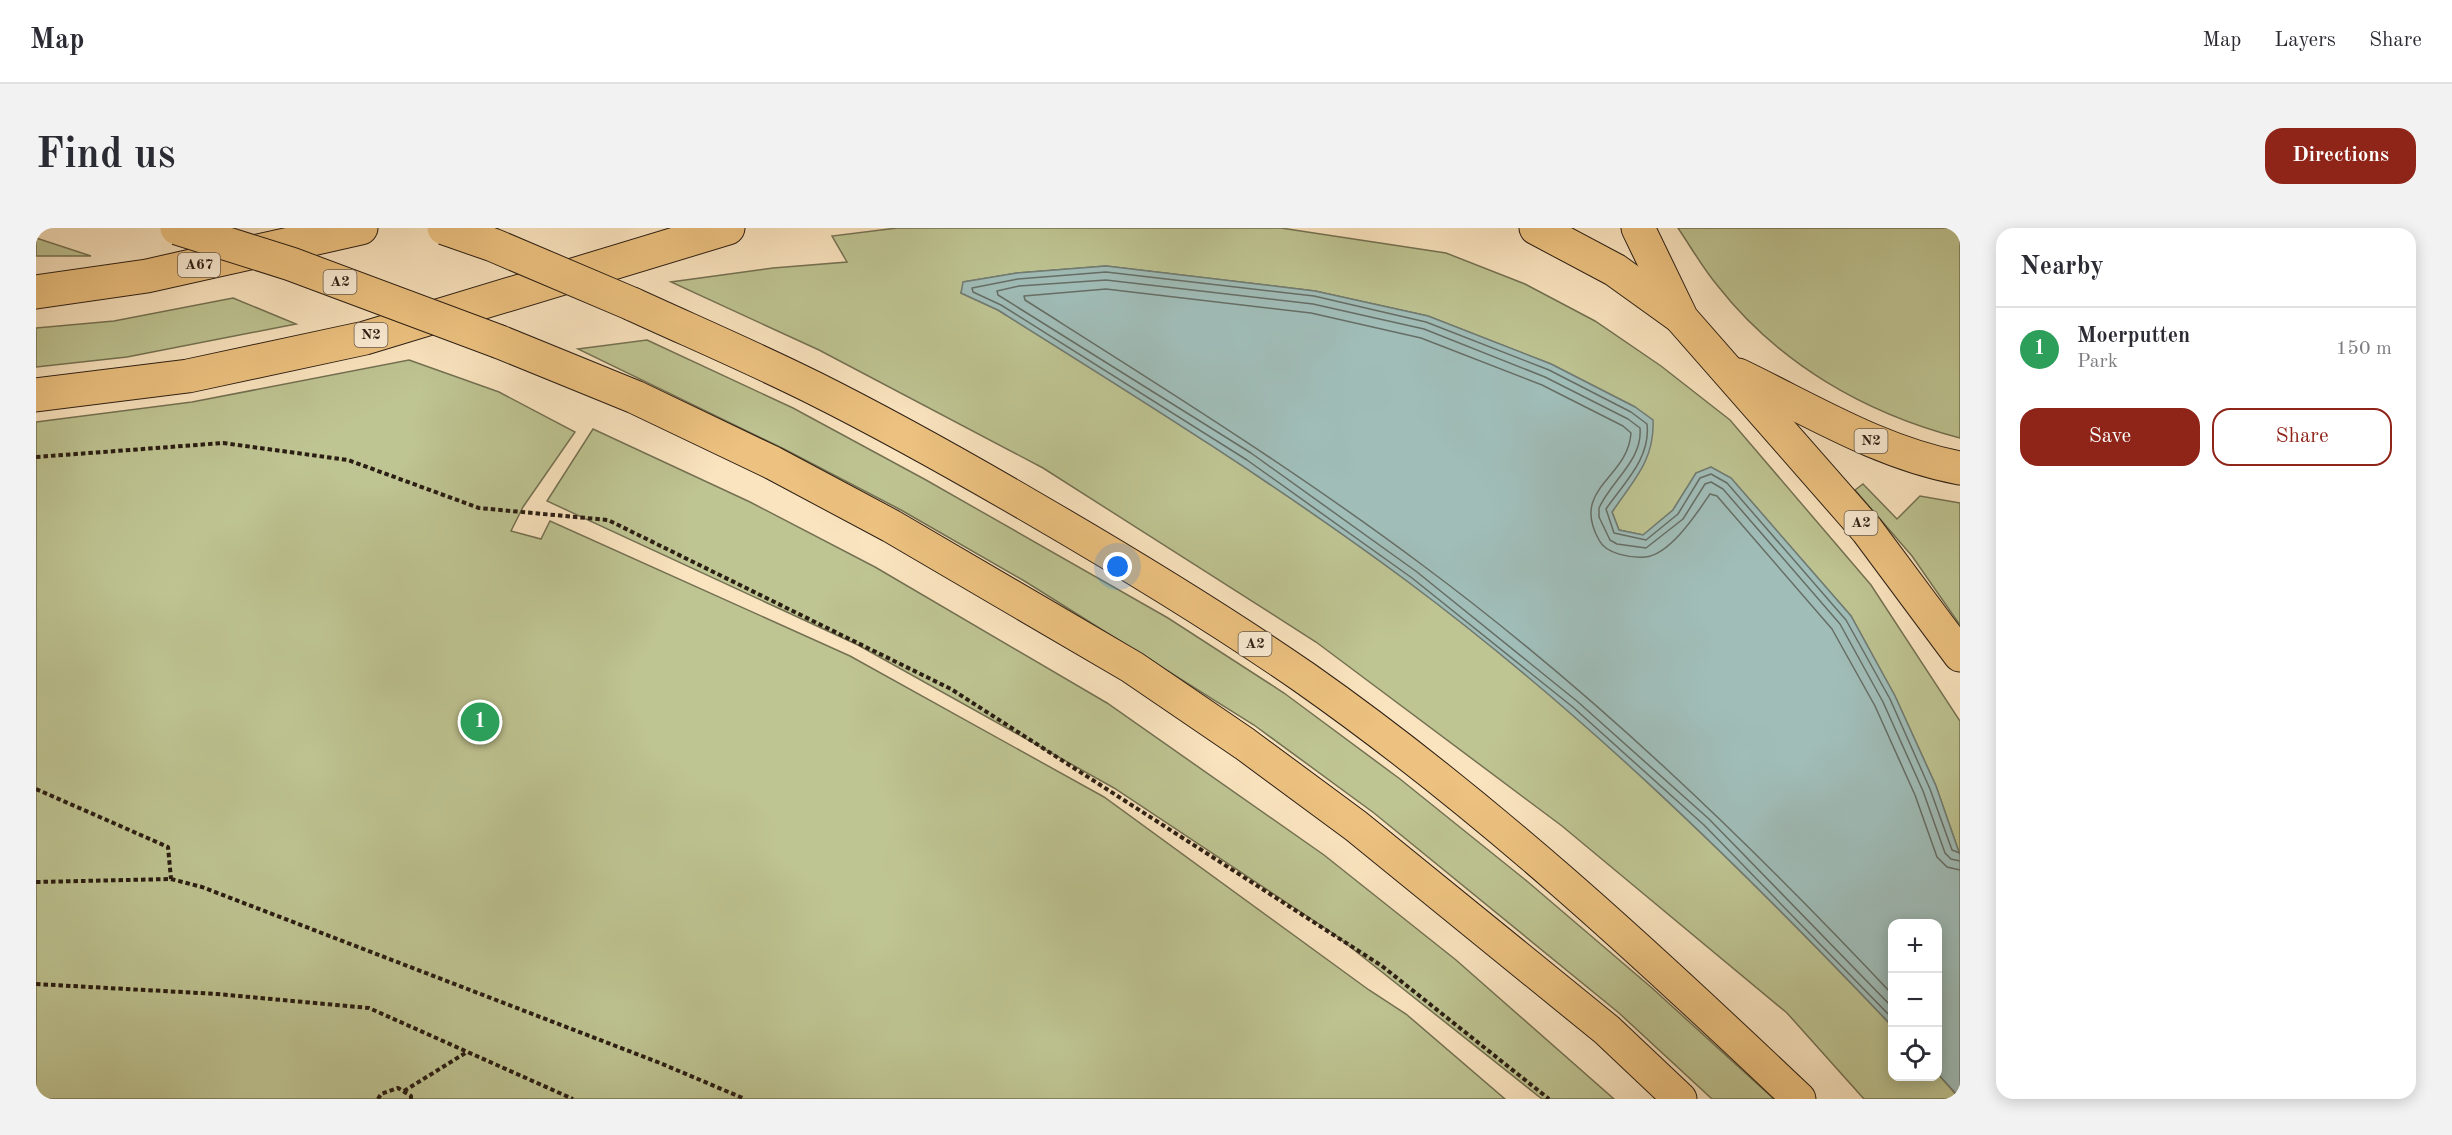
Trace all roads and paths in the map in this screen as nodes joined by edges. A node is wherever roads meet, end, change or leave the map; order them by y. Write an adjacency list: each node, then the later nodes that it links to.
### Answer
1 (177, 228): 25 (highway, A2, bridge)
2 (361, 228): 7 (highway, A67)
3 (444, 228): 26 (highway, A2, bridge)
4 (728, 228): 10 (highway, N2)
5 (1536, 228): 8 (highway, N2)
6 (1638, 228): 8 (highway, N2)
7 (36, 292)
8 (1683, 319): 9 (highway, N2)
9 (1728, 370): 12 (highway, N2); 13 (highway, A2)
10 (36, 395)
11 (36, 458): 24 (path)
12 (1960, 468)
13 (1960, 655)
14 (36, 789): 15 (path)
15 (171, 879): 16 (path); 23 (path)
16 (36, 882)
17 (36, 984): 18 (path)
18 (467, 1053): 19 (path); 22 (path)
19 (404, 1091): 20 (path); 21 (path)
20 (378, 1099)
21 (411, 1099)
22 (573, 1099)
23 (745, 1099)
24 (1549, 1099)
25 (1680, 1099)
26 (1799, 1099)

